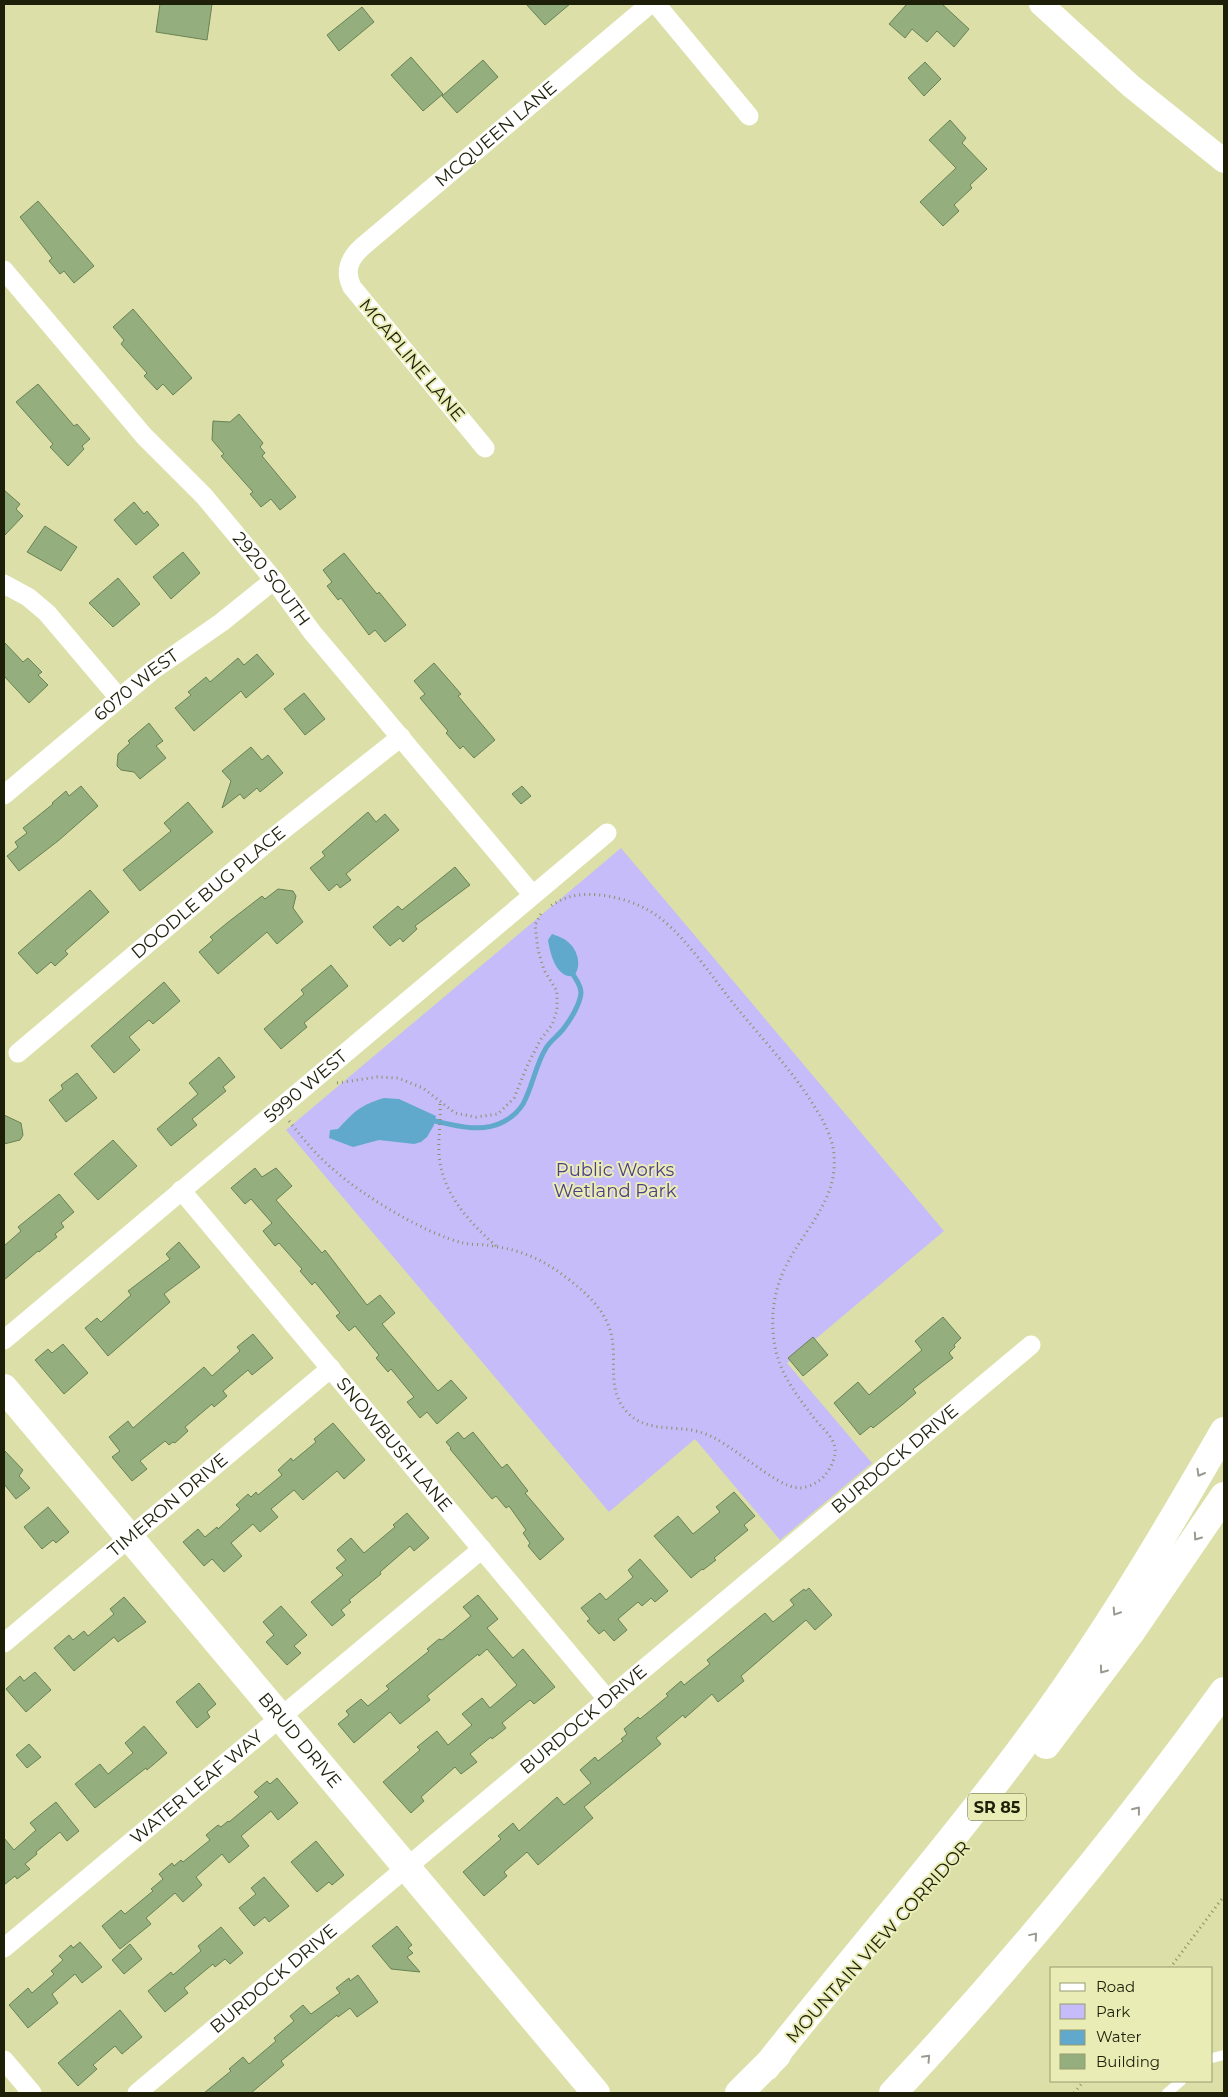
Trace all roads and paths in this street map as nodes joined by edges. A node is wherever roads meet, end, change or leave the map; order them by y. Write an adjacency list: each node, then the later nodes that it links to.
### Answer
1 (650, 4): 6 (street, MCQUEEN LANE)
2 (656, 4): 4 (street)
3 (1041, 4): 5 (street)
4 (749, 116)
5 (1224, 161)
6 (347, 268): 8 (street, MCAPLINE LANE)
7 (4, 270): 9 (street, 2920 SOUTH)
8 (485, 448)
9 (274, 580): 11 (street, 6070 WEST); 12 (street, 2920 SOUTH)
10 (4, 584): 11 (street)
11 (119, 698): 13 (street, 6070 WEST)
12 (401, 737): 15 (street, 2920 SOUTH); 16 (street, DOODLE BUG PLACE)
13 (4, 796)
14 (607, 833): 15 (street, 5990 WEST)
15 (532, 894): 20 (street, 5990 WEST)
16 (18, 1053)
17 (336, 1083): 18 (path)
18 (440, 1103): 21 (path); 21 (path)
19 (289, 1121): 21 (path)
20 (181, 1190): 22 (street, 5990 WEST); 24 (street, SNOWBUSH LANE)
21 (496, 1246)
22 (4, 1340)
23 (1031, 1345): 32 (street, BURDOCK DRIVE)
24 (331, 1368): 28 (street, TIMERON DRIVE); 29 (street, SNOWBUSH LANE)
25 (4, 1388): 28 (main road, BRUD DRIVE)
26 (1224, 1431): 41 (main road, one-way to 41)
27 (1224, 1496): 41 (main road, MOUNTAIN VIEW CORRIDOR / SR 85, one-way to 41)
28 (129, 1538): 30 (street, TIMERON DRIVE); 34 (main road, BRUD DRIVE)
29 (482, 1549): 32 (street, SNOWBUSH LANE); 34 (street, WATER LEAF WAY)
30 (4, 1643)
31 (1224, 1691): 35 (main road)
32 (608, 1700): 36 (street, BURDOCK DRIVE)
33 (1224, 1710): 35 (main road)
34 (280, 1717): 36 (main road, BRUD DRIVE); 38 (street, WATER LEAF WAY)
35 (1174, 1761): 48 (main road, one-way to 35)
36 (406, 1868): 45 (street, BURDOCK DRIVE); 46 (main road, BRUD DRIVE)
37 (1224, 1896): 39 (path)
38 (4, 1948)
39 (1171, 1967)
40 (4, 2060): 44 (street)
41 (766, 2067): 47 (main road, MOUNTAIN VIEW CORRIDOR / SR 85)
42 (1083, 2082): 49 (path)
43 (1180, 2082): 50 (lane)
44 (32, 2093)
45 (137, 2093)
46 (596, 2093)
47 (739, 2093)
48 (894, 2093)
49 (1074, 2093)
50 (1167, 2093)

